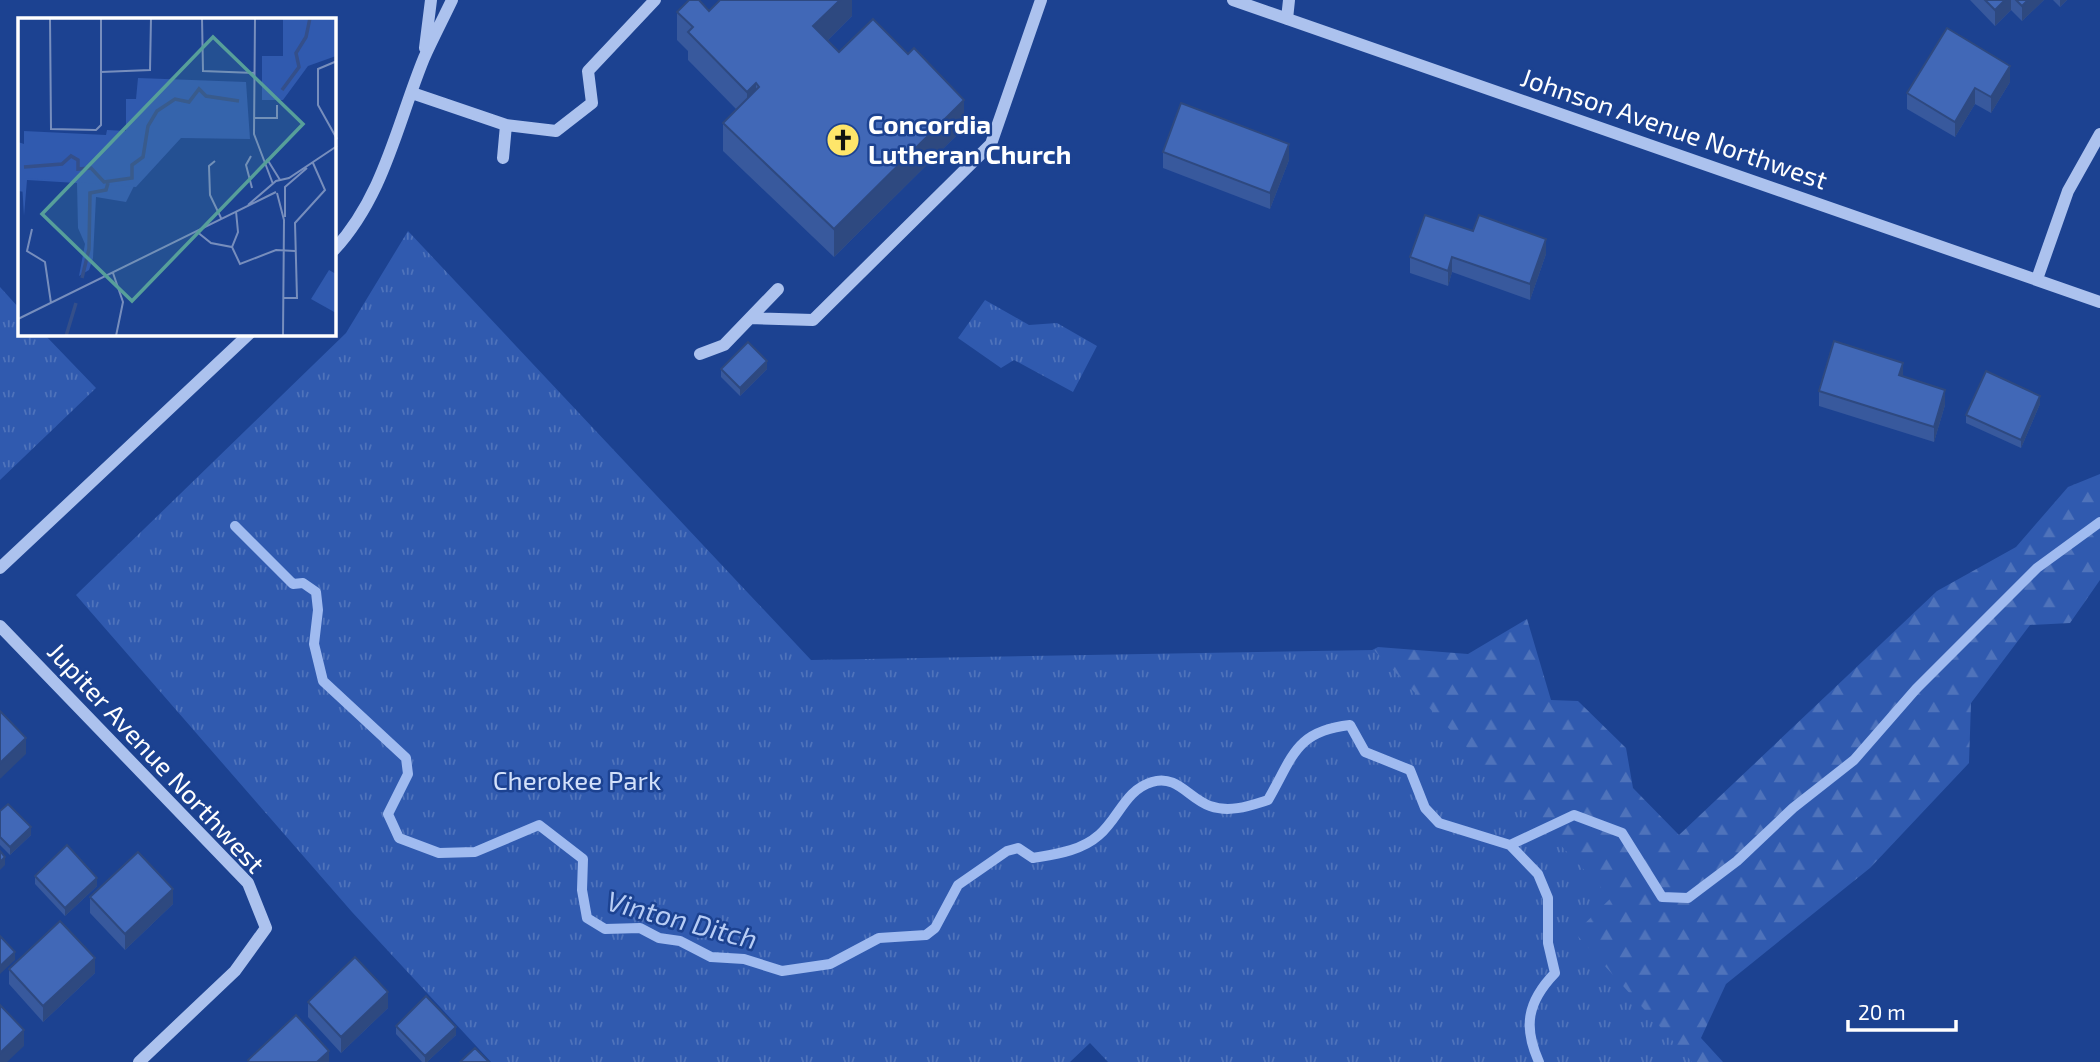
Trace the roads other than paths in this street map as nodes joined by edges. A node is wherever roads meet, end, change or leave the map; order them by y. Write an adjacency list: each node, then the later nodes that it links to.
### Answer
1 (431, 0): 8 (street)
2 (452, 0): 8 (street)
3 (655, 0): 10 (street)
4 (1041, 0): 17 (street)
5 (1233, 0): 7 (street, Johnson Avenue Northwest)
6 (1289, 0): 7 (street)
7 (1287, 19): 14 (street, Johnson Avenue Northwest)
8 (424, 58): 9 (street)
9 (412, 93): 10 (street); 13 (street)
10 (506, 125): 12 (street)
11 (2100, 134): 14 (street)
12 (503, 158)
13 (336, 248)
14 (2037, 279): 16 (street, Johnson Avenue Northwest)
15 (778, 289): 17 (street)
16 (2100, 302)
17 (750, 318): 19 (street)
18 (247, 336): 20 (street)
19 (700, 354)
20 (0, 568)
21 (0, 626): 22 (street, Jupiter Avenue Northwest)
22 (139, 1062)

